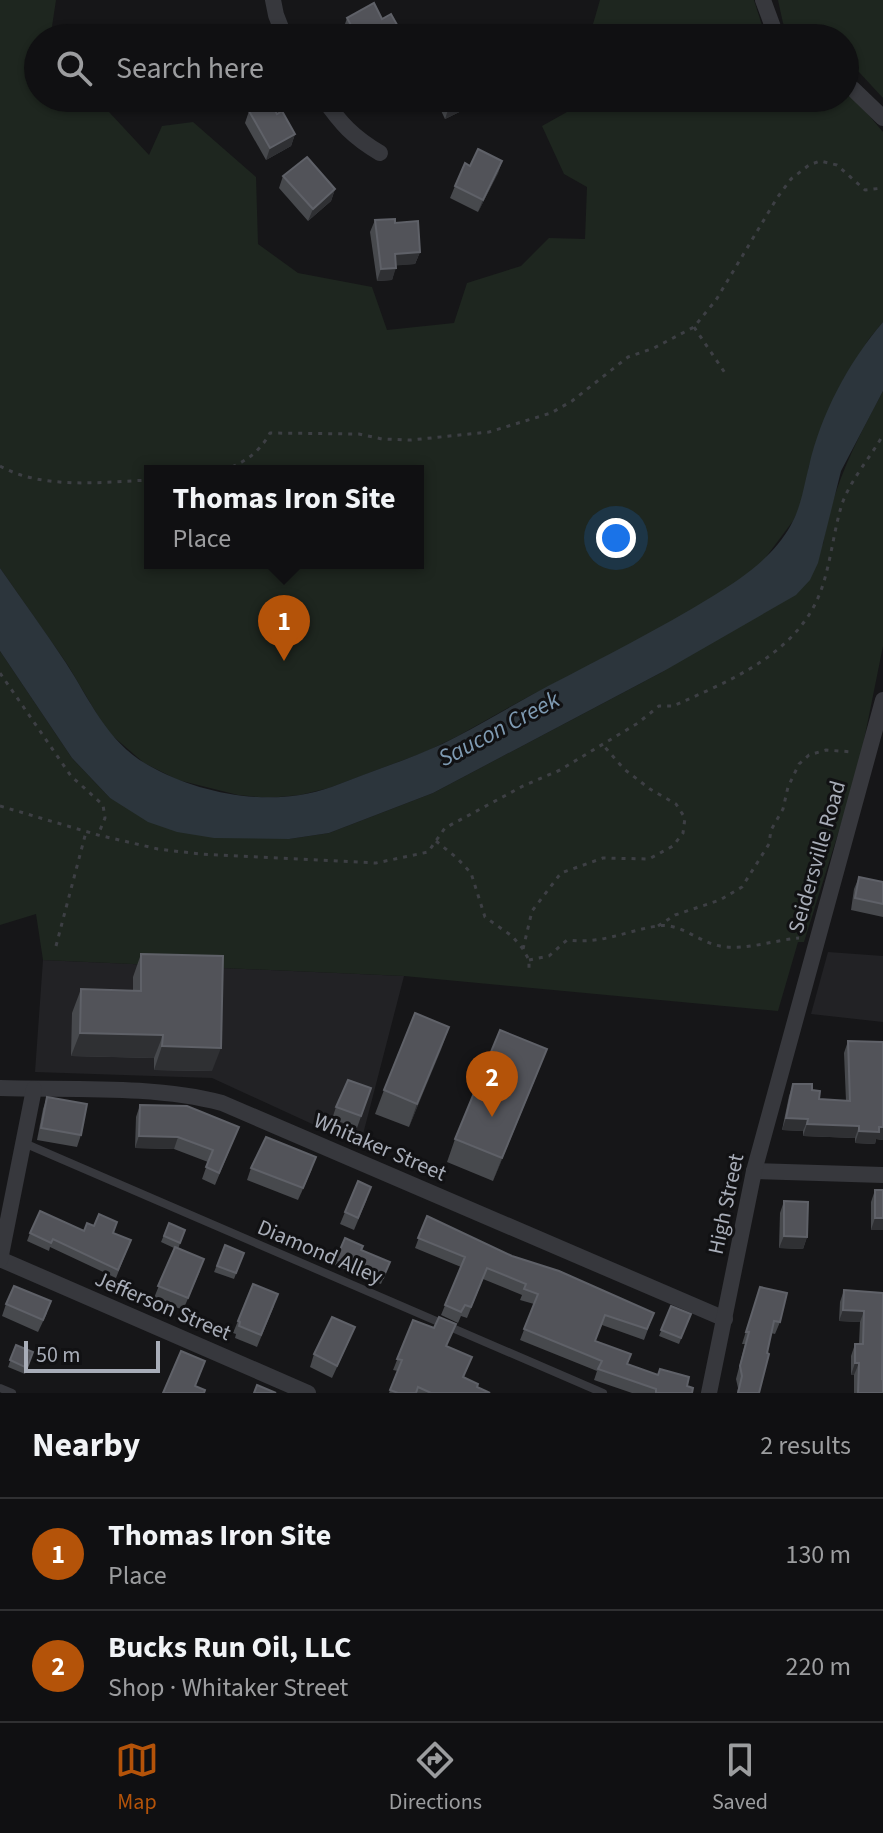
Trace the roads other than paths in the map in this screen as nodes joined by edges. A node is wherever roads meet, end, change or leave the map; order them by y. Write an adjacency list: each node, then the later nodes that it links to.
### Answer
1 (273, 0): 3 (street)
2 (763, 0): 4 (street)
3 (280, 24)
4 (772, 24)
5 (859, 95): 7 (street)
6 (333, 112): 8 (street)
7 (883, 118)
8 (380, 153)
9 (883, 700): 10 (street, Seidersville Road)
10 (870, 756): 11 (street, Seidersville Road)
11 (793, 1025): 15 (street, High Street)
12 (0, 1088): 13 (street, Whitaker Street)
13 (34, 1089): 14 (street); 18 (street, Whitaker Street)
14 (24, 1143): 17 (street); 22 (lane, Diamond Alley)
15 (754, 1171): 16 (street); 18 (street, High Street)
16 (883, 1175)
17 (0, 1260): 21 (street, Jefferson Street)
18 (725, 1319): 23 (street, High Street)
19 (0, 1388): 20 (lane)
20 (12, 1393)
21 (308, 1393)
22 (603, 1393)
23 (709, 1393)

